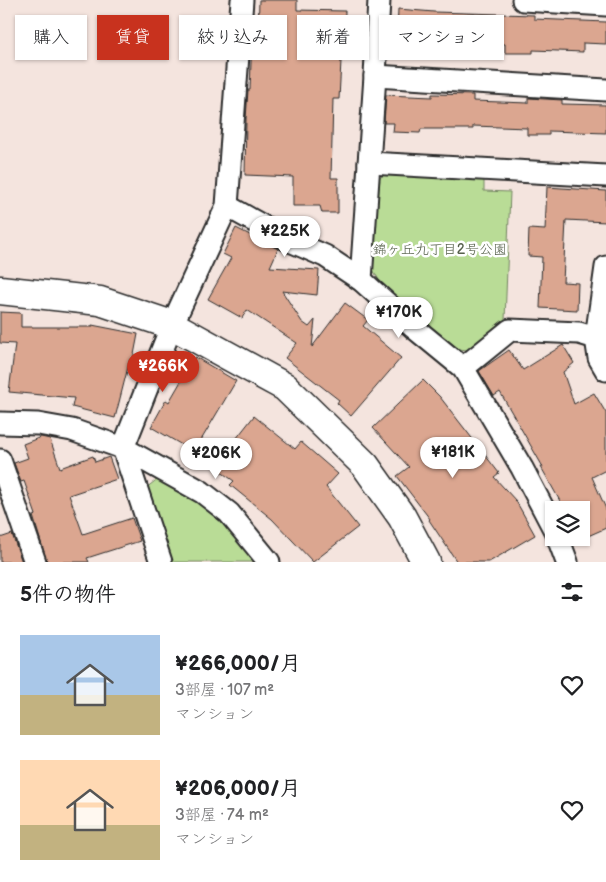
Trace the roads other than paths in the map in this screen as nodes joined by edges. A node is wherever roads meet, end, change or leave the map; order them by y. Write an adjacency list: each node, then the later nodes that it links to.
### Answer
1 (242, 0): 9 (street)
2 (379, 0): 5 (street)
3 (523, 0): 4 (street)
4 (606, 5)
5 (375, 76): 6 (street); 7 (street)
6 (606, 90)
7 (369, 163): 8 (street); 11 (street)
8 (606, 176)
9 (228, 206): 11 (street); 13 (street)
10 (606, 267): 14 (street)
11 (362, 280): 15 (street)
12 (0, 290): 13 (street)
13 (172, 325): 18 (street); 25 (street)
14 (601, 339): 15 (street); 16 (street)
15 (463, 368): 20 (street)
16 (606, 370)
17 (0, 422): 18 (street)
18 (122, 448): 23 (street); 24 (street)
19 (0, 460): 22 (street)
20 (545, 511)
21 (561, 546): 26 (street)
22 (35, 562)
23 (161, 562)
24 (269, 562)
25 (426, 562)
26 (567, 562)

